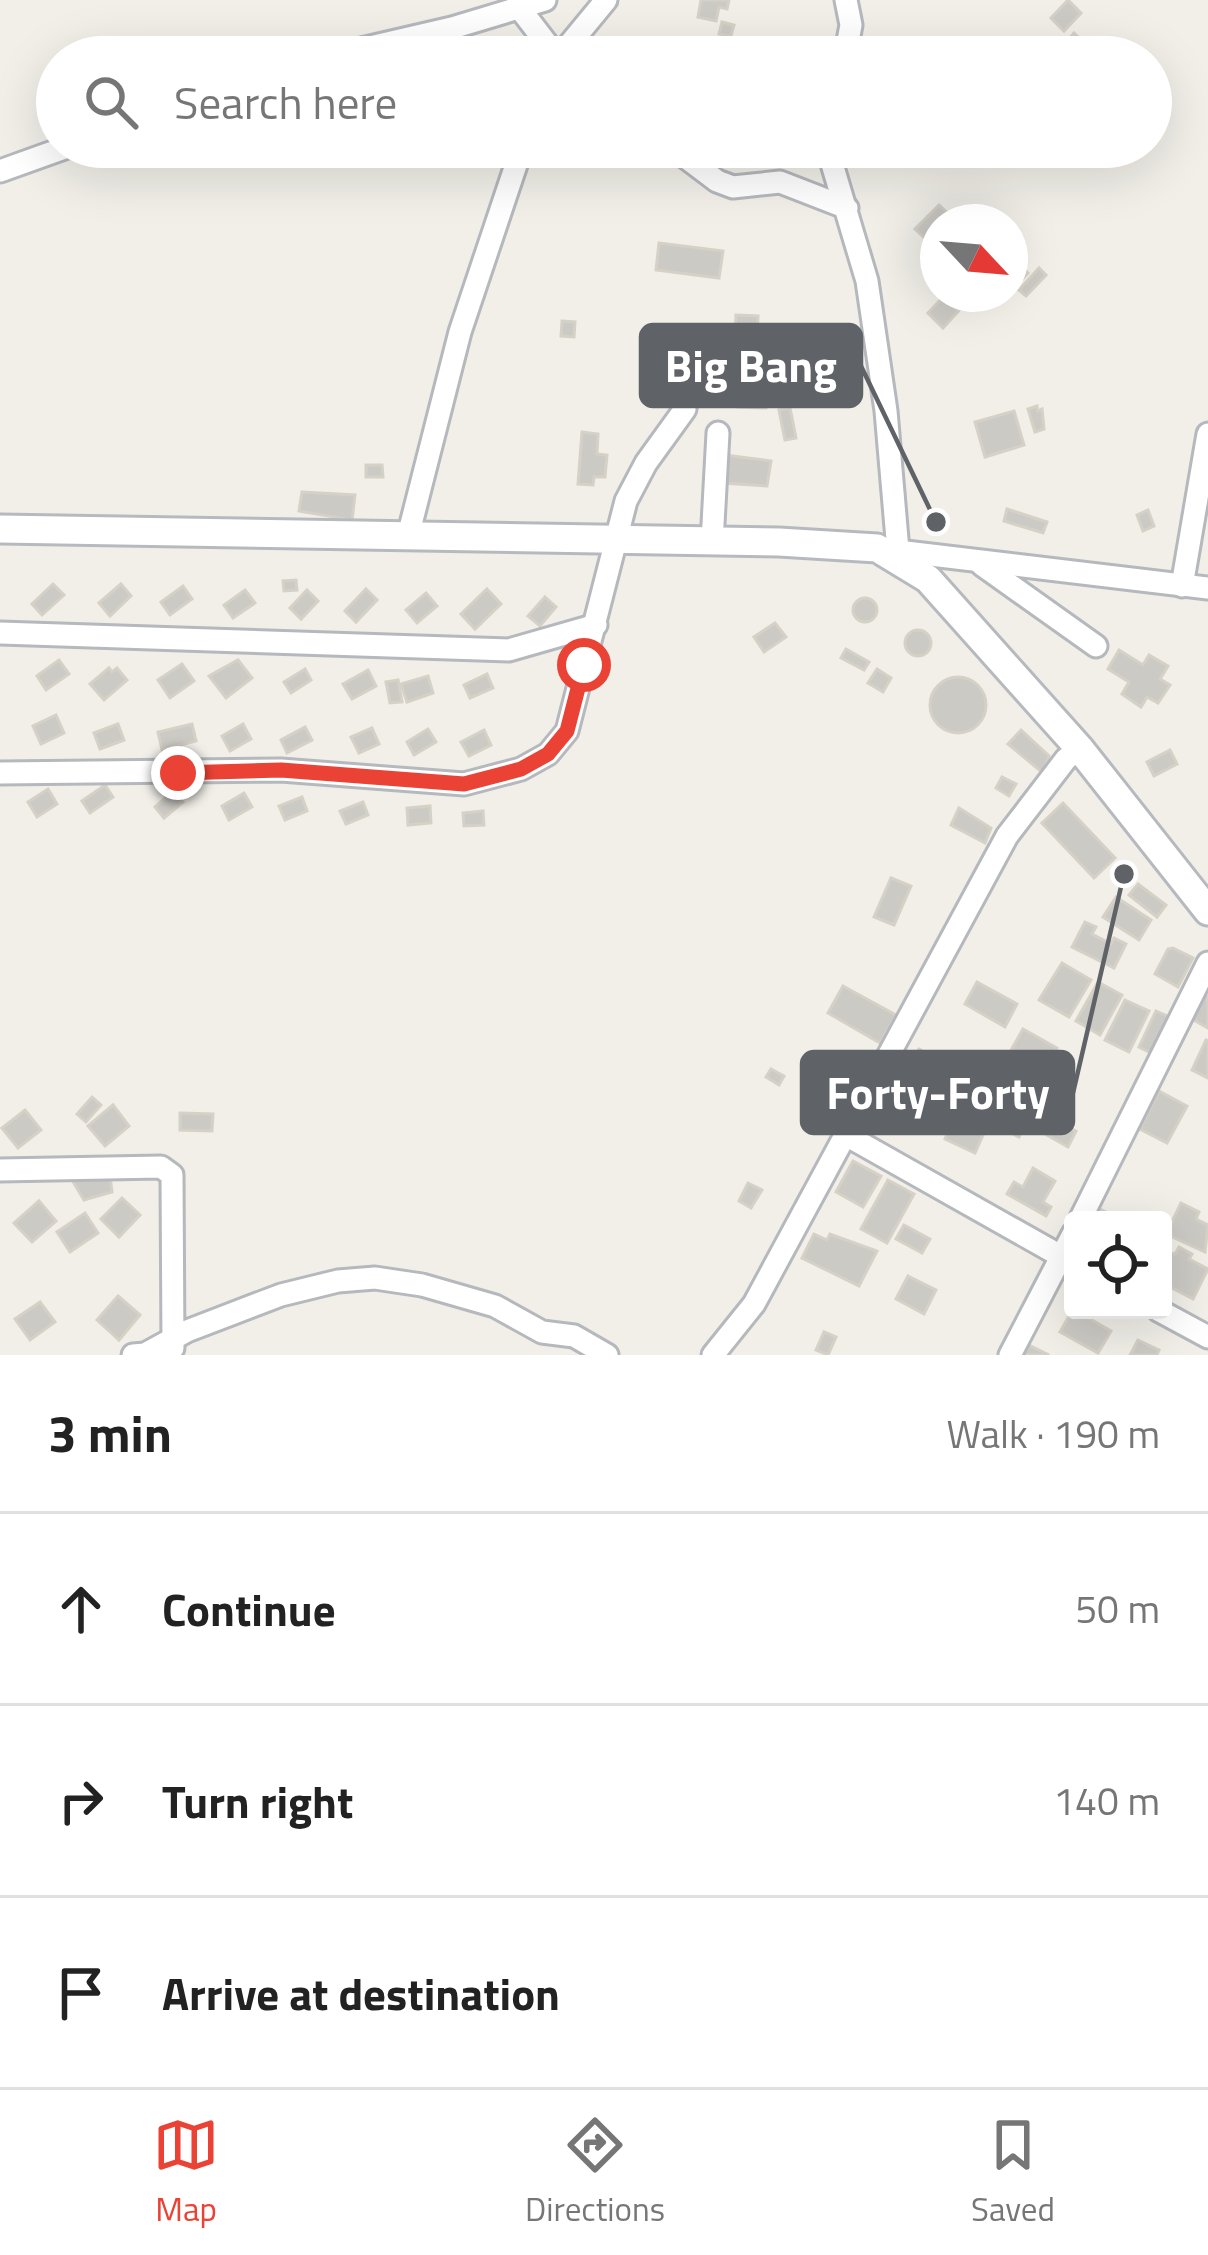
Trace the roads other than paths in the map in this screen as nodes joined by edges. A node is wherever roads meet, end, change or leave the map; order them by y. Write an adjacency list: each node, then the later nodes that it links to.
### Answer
1 (545, 0): 4 (street)
2 (606, 0): 7 (street)
3 (846, 0): 8 (street)
4 (519, 5): 5 (street); 6 (street)
5 (405, 36)
6 (542, 36)
7 (576, 36)
8 (849, 36)
9 (36, 158): 13 (street)
10 (515, 168): 19 (street)
11 (700, 168): 14 (street)
12 (834, 168): 14 (street)
13 (0, 171)
14 (847, 208): 22 (street)
15 (685, 409): 20 (street)
16 (718, 433): 21 (street)
17 (1208, 434): 24 (street)
18 (0, 530): 19 (street)
19 (408, 536): 20 (street)
20 (615, 541): 21 (street); 26 (street)
21 (712, 542): 22 (street)
22 (887, 549): 23 (street); 29 (street)
23 (976, 561): 24 (street); 28 (street)
24 (1182, 586): 25 (street)
25 (1208, 588)
26 (596, 625): 27 (street); 30 (street)
27 (0, 633)
28 (1096, 646)
29 (1079, 749): 31 (street); 33 (street)
30 (0, 773)
31 (1208, 910)
32 (1208, 963): 35 (street)
33 (846, 1135): 36 (street); 43 (street)
34 (0, 1171): 40 (street)
35 (1084, 1211)
36 (1064, 1258)
37 (1064, 1265): 44 (street)
38 (1172, 1317): 39 (street)
39 (1208, 1337)
40 (173, 1347): 41 (street); 42 (street)
41 (133, 1355)
42 (607, 1355)
43 (713, 1355)
44 (1010, 1355)

